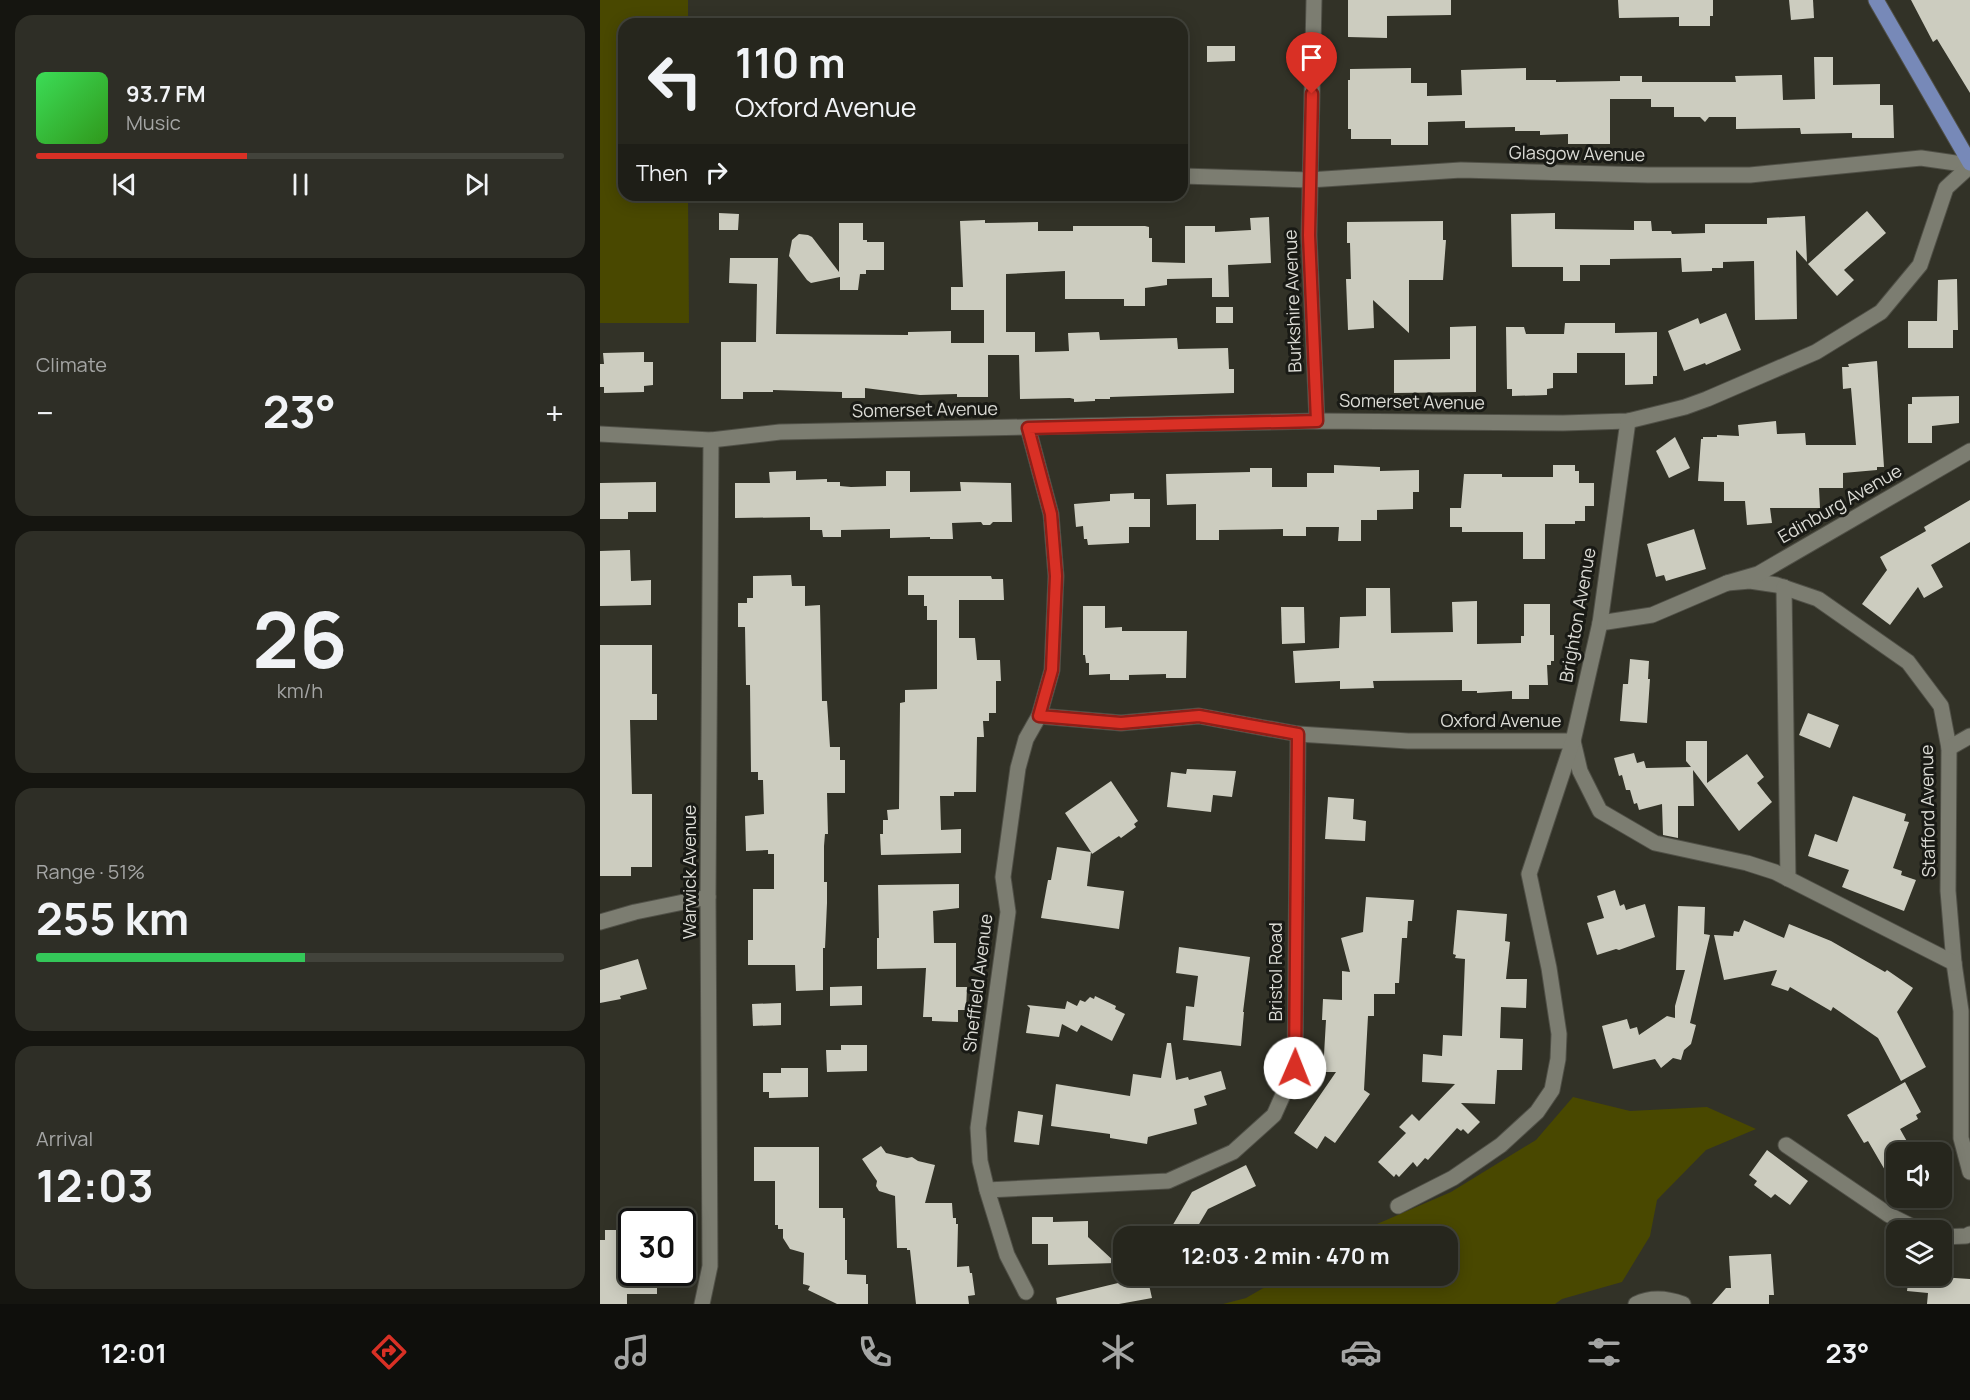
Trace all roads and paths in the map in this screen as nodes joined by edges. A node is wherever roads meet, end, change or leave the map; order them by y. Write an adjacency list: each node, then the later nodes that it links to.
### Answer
1 (1314, 0): 5 (street, Burkshire Avenue)
2 (1876, 0): 3 (main road)
3 (1970, 165): 5 (street, Glasgow Avenue); 7 (street, Somerset Avenue)
4 (1188, 176): 5 (street, Glasgow Avenue)
5 (1309, 180): 6 (street, Burkshire Avenue)
6 (1317, 421): 7 (street, Somerset Avenue); 8 (street, Somerset Avenue)
7 (1628, 421): 14 (street, Brighton Avenue)
8 (1028, 428): 10 (street, Somerset Avenue); 15 (street, Sheffield Avenue)
9 (600, 435): 10 (street, Somerset Avenue)
10 (711, 440): 21 (street, Warwick Avenue)
11 (1970, 451): 12 (street, Edinburg Avenue)
12 (1727, 583): 13 (street, Stafford Avenue); 14 (street, Edinburg Avenue)
13 (1784, 588): 19 (street, Stafford Avenue); 20 (street)
14 (1600, 623): 18 (street, Brighton Avenue)
15 (1039, 716): 16 (street, Oxford Avenue); 27 (street, Sheffield Avenue)
16 (1298, 734): 18 (street, Oxford Avenue); 27 (street, Bristol Road)
17 (1970, 736): 19 (street)
18 (1573, 741): 20 (street, Oxford Avenue); 28 (street, Brighton Avenue)
19 (1949, 748): 23 (street, Stafford Avenue)
20 (1788, 879): 23 (street, Oxford Avenue)
21 (708, 897): 22 (street); 33 (street, Warwick Avenue)
22 (600, 922)
23 (1954, 963): 24 (street, Stafford Avenue)
24 (1966, 1008): 26 (street, Stafford Avenue)
25 (1786, 1144): 29 (street)
26 (1970, 1172)
27 (987, 1190): 32 (street, Sheffield Avenue)
28 (1398, 1206)
29 (1899, 1220)
30 (1970, 1234): 31 (street)
31 (1952, 1237)
32 (1026, 1292)
33 (702, 1304)
34 (1636, 1304): 35 (street)
35 (1683, 1304)

